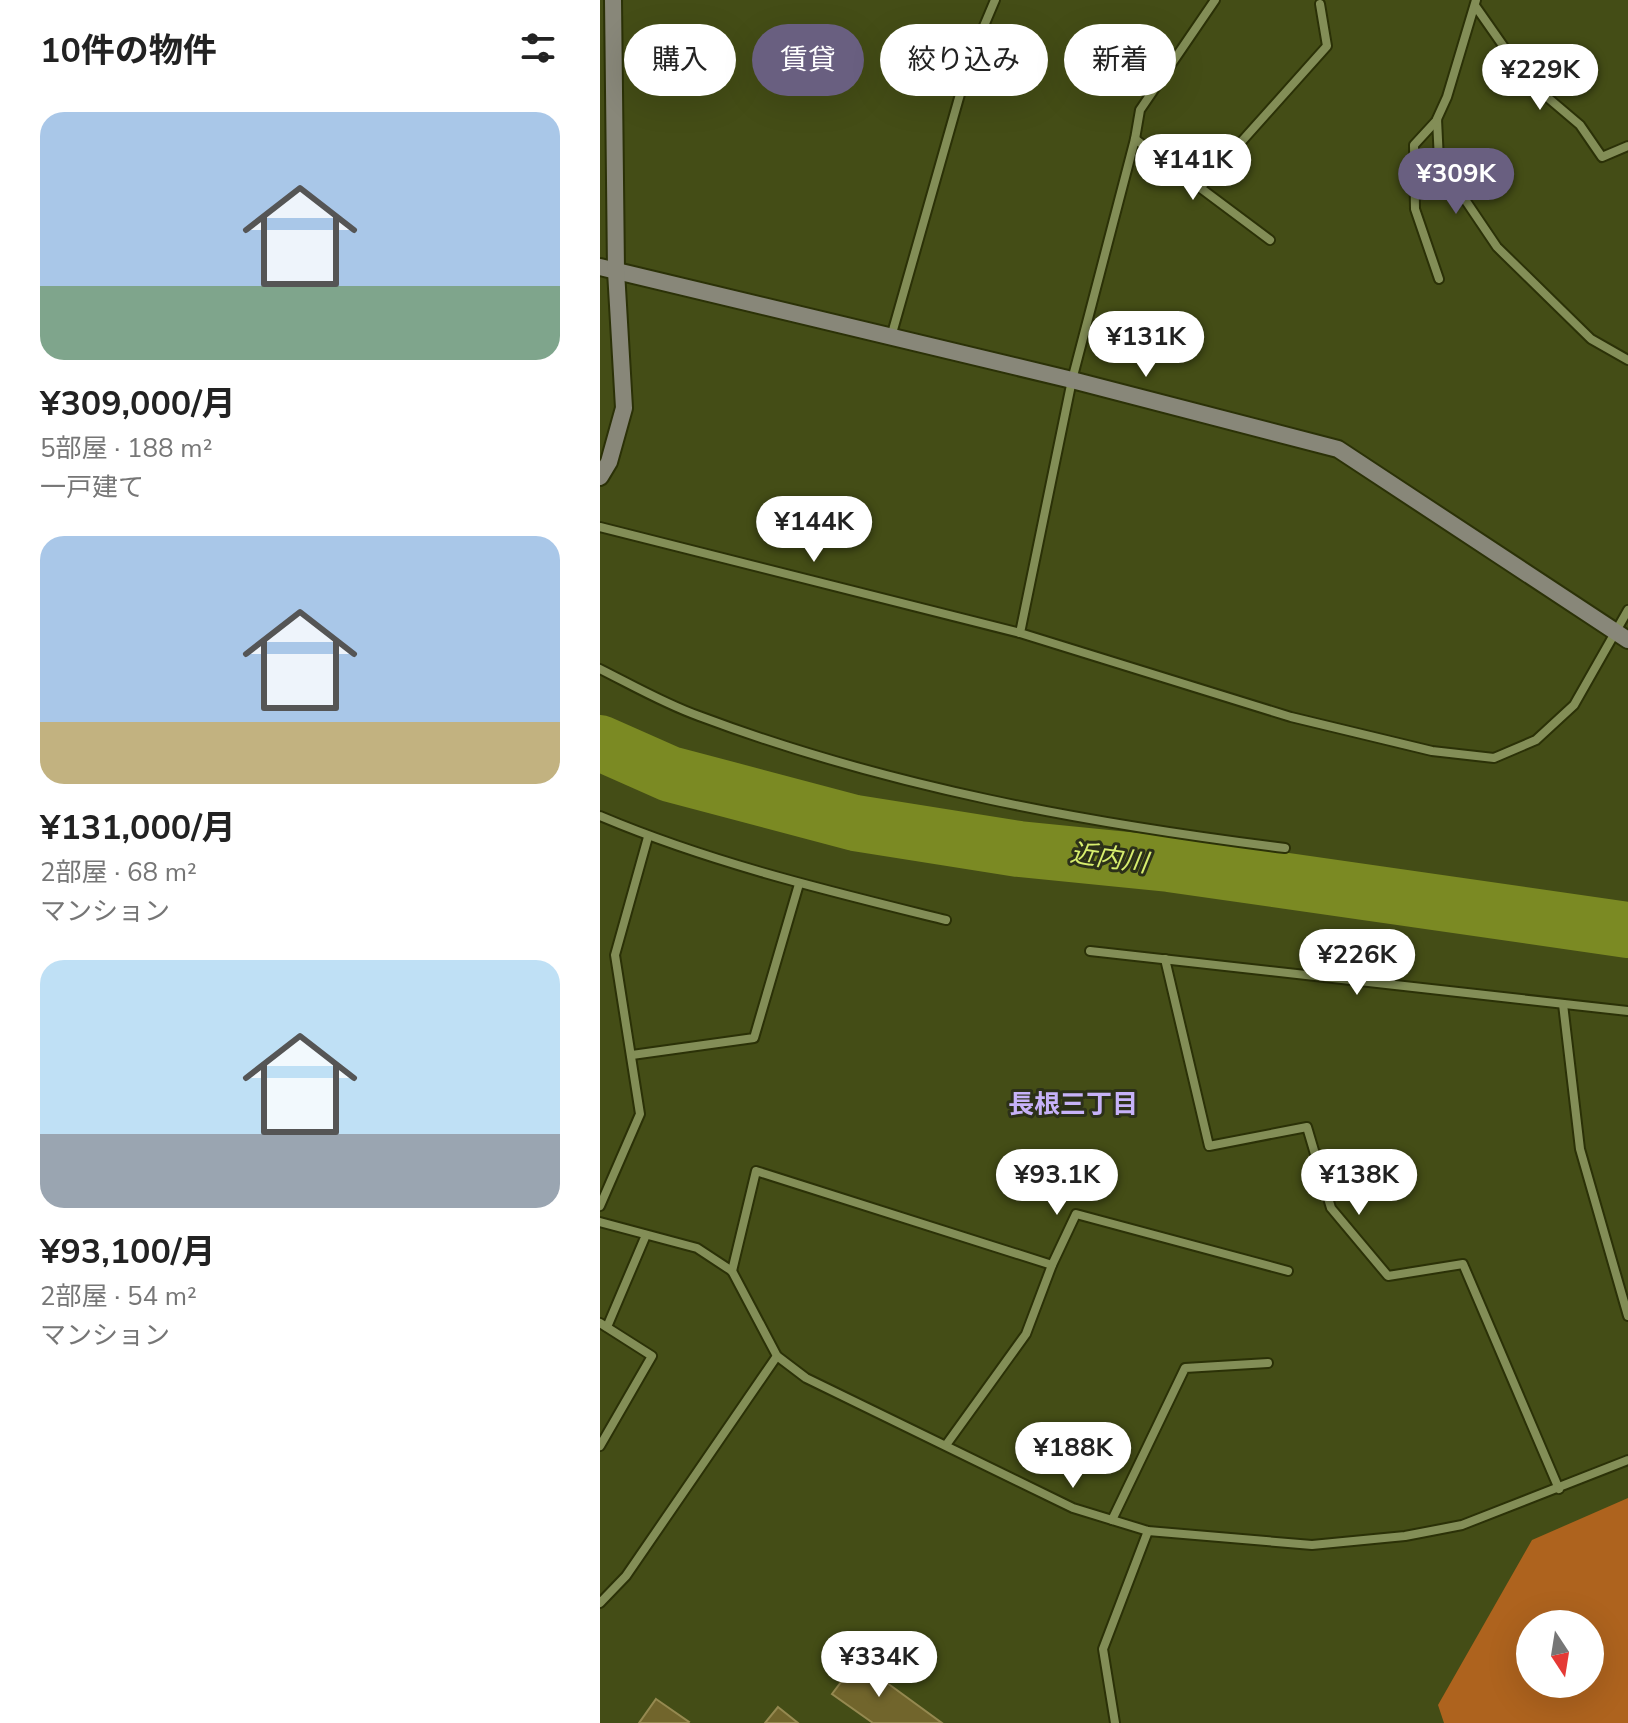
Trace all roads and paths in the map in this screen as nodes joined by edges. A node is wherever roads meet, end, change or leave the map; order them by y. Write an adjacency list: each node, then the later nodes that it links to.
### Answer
1 (613, 0): 11 (street)
2 (995, 0): 13 (street)
3 (1215, 0): 7 (street)
4 (1476, 3): 6 (street); 8 (street)
5 (1320, 4): 9 (street)
6 (1437, 119): 12 (street); 14 (street)
7 (1135, 139): 9 (street); 15 (street)
8 (1628, 146)
9 (1200, 188): 10 (street)
10 (1270, 240)
11 (608, 269): 13 (street); 16 (street)
12 (1439, 279)
13 (891, 337): 15 (street)
14 (1628, 360)
15 (1072, 380): 19 (street); 20 (street)
16 (600, 477)
17 (600, 527): 19 (street)
18 (1628, 610): 20 (street)
19 (1020, 633): 20 (street)
20 (1622, 636)
21 (600, 669): 24 (street)
22 (600, 816): 23 (street)
23 (648, 837): 25 (street); 31 (street)
24 (1285, 848)
25 (799, 884): 26 (street); 31 (street)
26 (946, 920)
27 (1090, 951): 28 (street)
28 (1165, 959): 29 (street); 45 (street)
29 (1563, 1004): 30 (street); 38 (street)
30 (1628, 1011)
31 (632, 1055): 32 (street)
32 (600, 1206)
33 (600, 1222): 34 (street)
34 (646, 1235): 36 (street); 39 (street)
35 (1052, 1265): 36 (street); 37 (street); 42 (street)
36 (732, 1271): 40 (street)
37 (1288, 1271)
38 (1628, 1316)
39 (604, 1325): 43 (street)
40 (777, 1356): 42 (street); 48 (street)
41 (1268, 1363): 46 (street)
42 (946, 1445): 46 (street)
43 (600, 1446)
44 (1628, 1460): 45 (street)
45 (1559, 1489): 47 (street)
46 (1112, 1520): 47 (street)
47 (1148, 1531): 49 (street)
48 (600, 1603)
49 (1115, 1723)

